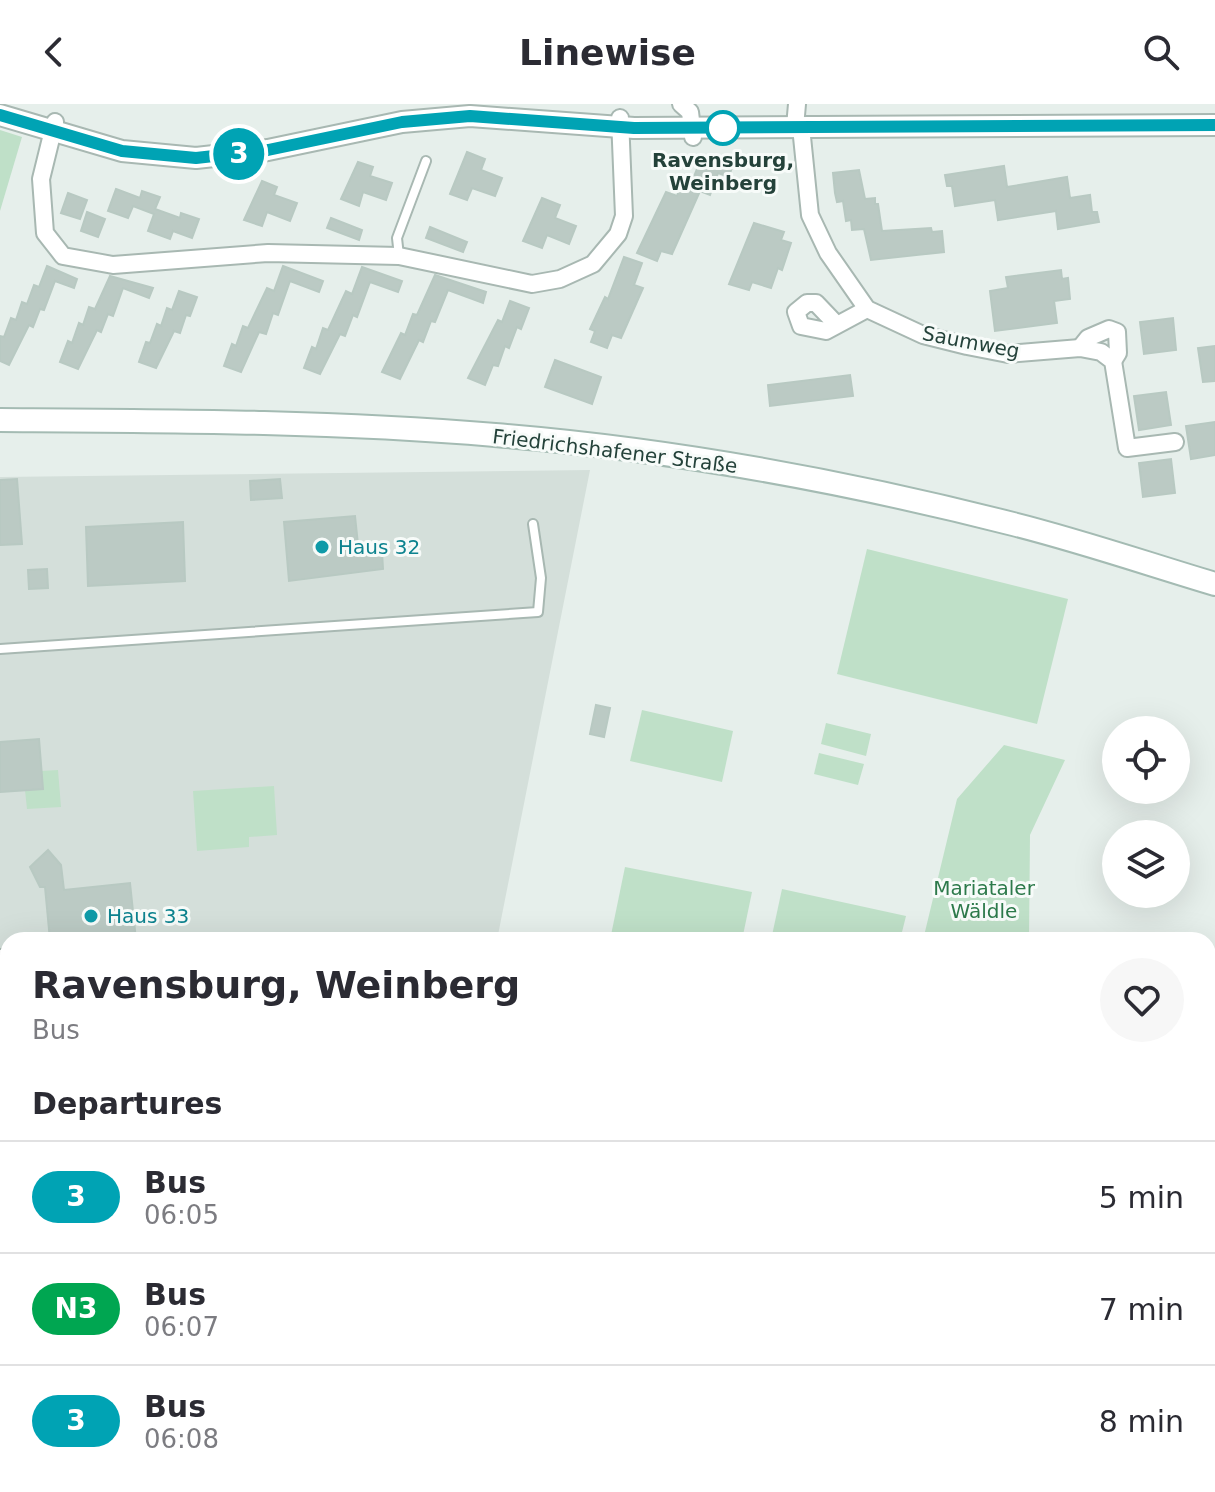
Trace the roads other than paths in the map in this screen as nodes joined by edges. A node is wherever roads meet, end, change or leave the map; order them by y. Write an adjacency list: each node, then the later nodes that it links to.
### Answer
1 (681, 104): 8 (street)
2 (797, 104): 7 (street)
3 (0, 115): 6 (street)
4 (619, 123): 6 (street); 8 (street); 10 (street)
5 (1215, 125): 7 (street)
6 (54, 127): 10 (street)
7 (798, 127): 8 (street); 11 (street)
8 (692, 133)
9 (426, 161): 10 (lane)
10 (399, 256)
11 (867, 309): 12 (street); 13 (street, Saumweg)
12 (837, 325)
13 (1080, 348): 14 (street, Saumweg); 14 (street, Saumweg)
14 (1113, 361): 16 (street, Saumweg)
15 (0, 420): 18 (main road, Friedrichshafener Straße)
16 (1175, 442)
17 (533, 524): 19 (lane)
18 (1215, 584)
19 (0, 649)

